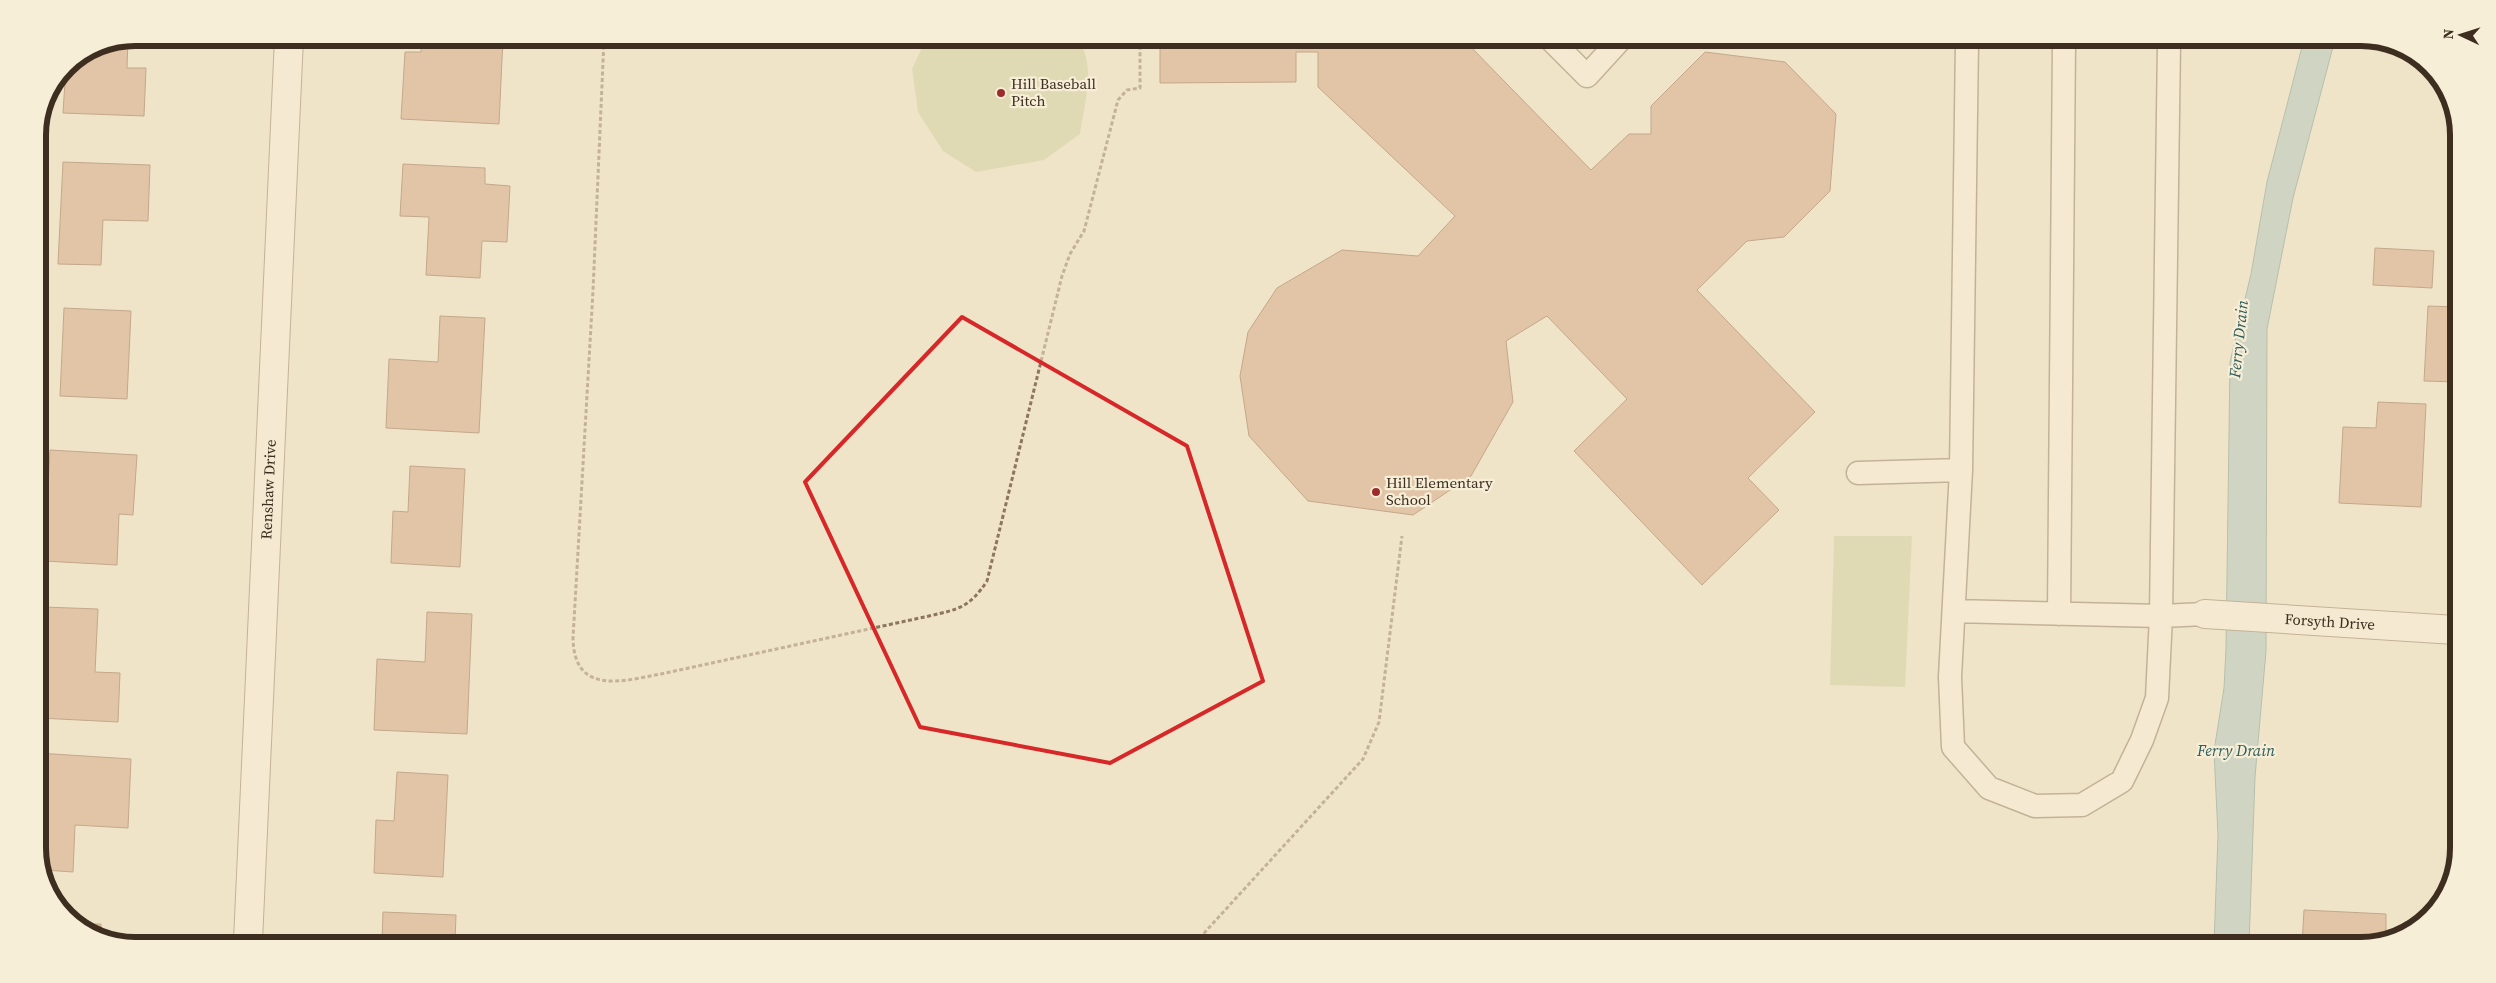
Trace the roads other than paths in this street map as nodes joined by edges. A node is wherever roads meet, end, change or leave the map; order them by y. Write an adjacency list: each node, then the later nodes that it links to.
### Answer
1 (289, 46): 14 (street, Renshaw Drive)
2 (1557, 46): 3 (lane)
3 (1615, 46)
4 (1967, 46): 7 (lane)
5 (2064, 46): 10 (lane)
6 (2169, 46): 12 (lane)
7 (1961, 470): 8 (lane); 9 (lane)
8 (1858, 473)
9 (1954, 611): 10 (lane); 12 (lane)
10 (2059, 614): 12 (lane)
11 (2211, 614): 12 (lane); 13 (street, Forsyth Drive)
12 (2160, 616)
13 (2450, 630)
14 (248, 937)

